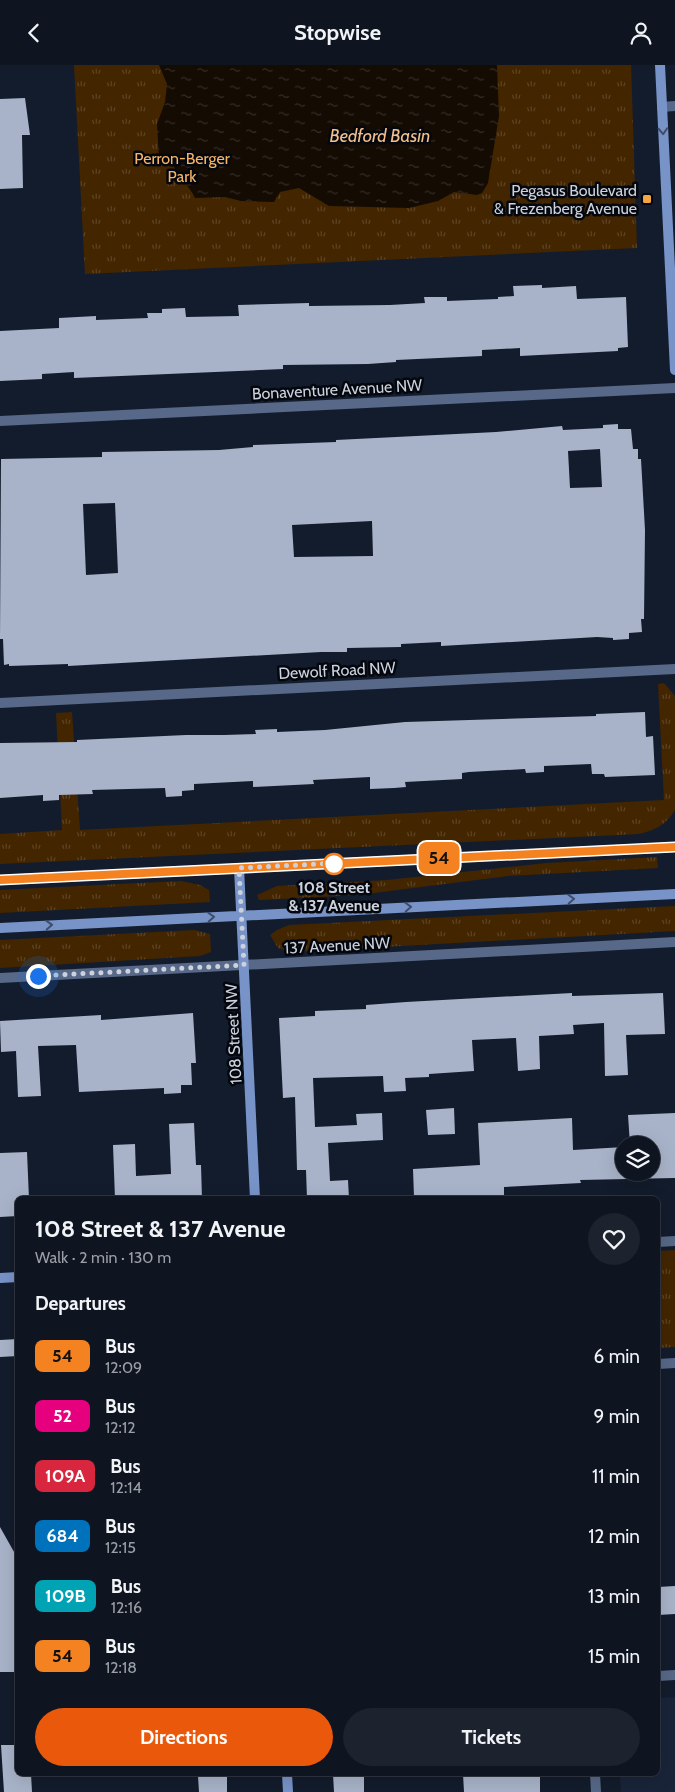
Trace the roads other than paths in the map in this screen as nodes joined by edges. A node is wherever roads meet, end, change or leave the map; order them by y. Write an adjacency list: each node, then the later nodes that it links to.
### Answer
1 (660, 65): 3 (main road)
2 (675, 106): 3 (street)
3 (662, 107): 4 (main road, one-way to 4)
4 (675, 370)
5 (675, 387): 6 (street, Bonaventure Avenue NW)
6 (0, 421)
7 (675, 669): 8 (street, Dewolf Road NW)
8 (0, 703)
9 (675, 847): 10 (main road)
10 (239, 868): 11 (main road); 13 (main road, 108 Street NW)
11 (0, 880)
12 (675, 894): 13 (main road, one-way to 12)
13 (242, 915): 14 (main road, one-way to 13); 16 (main road, 108 Street NW)
14 (0, 928)
15 (675, 942): 16 (street, 137 Avenue NW)
16 (244, 965): 17 (street, 137 Avenue NW); 18 (main road, 108 Street NW)
17 (0, 978)
18 (255, 1196)
19 (675, 1241): 20 (street)
20 (660, 1242)
21 (15, 1277): 22 (main road)
22 (0, 1278)
23 (675, 1363): 24 (street)
24 (660, 1364)
25 (675, 1675): 26 (street)
26 (660, 1676)
27 (286, 1776): 29 (main road)
28 (596, 1776): 30 (street)
29 (288, 1792)
30 (596, 1792)

